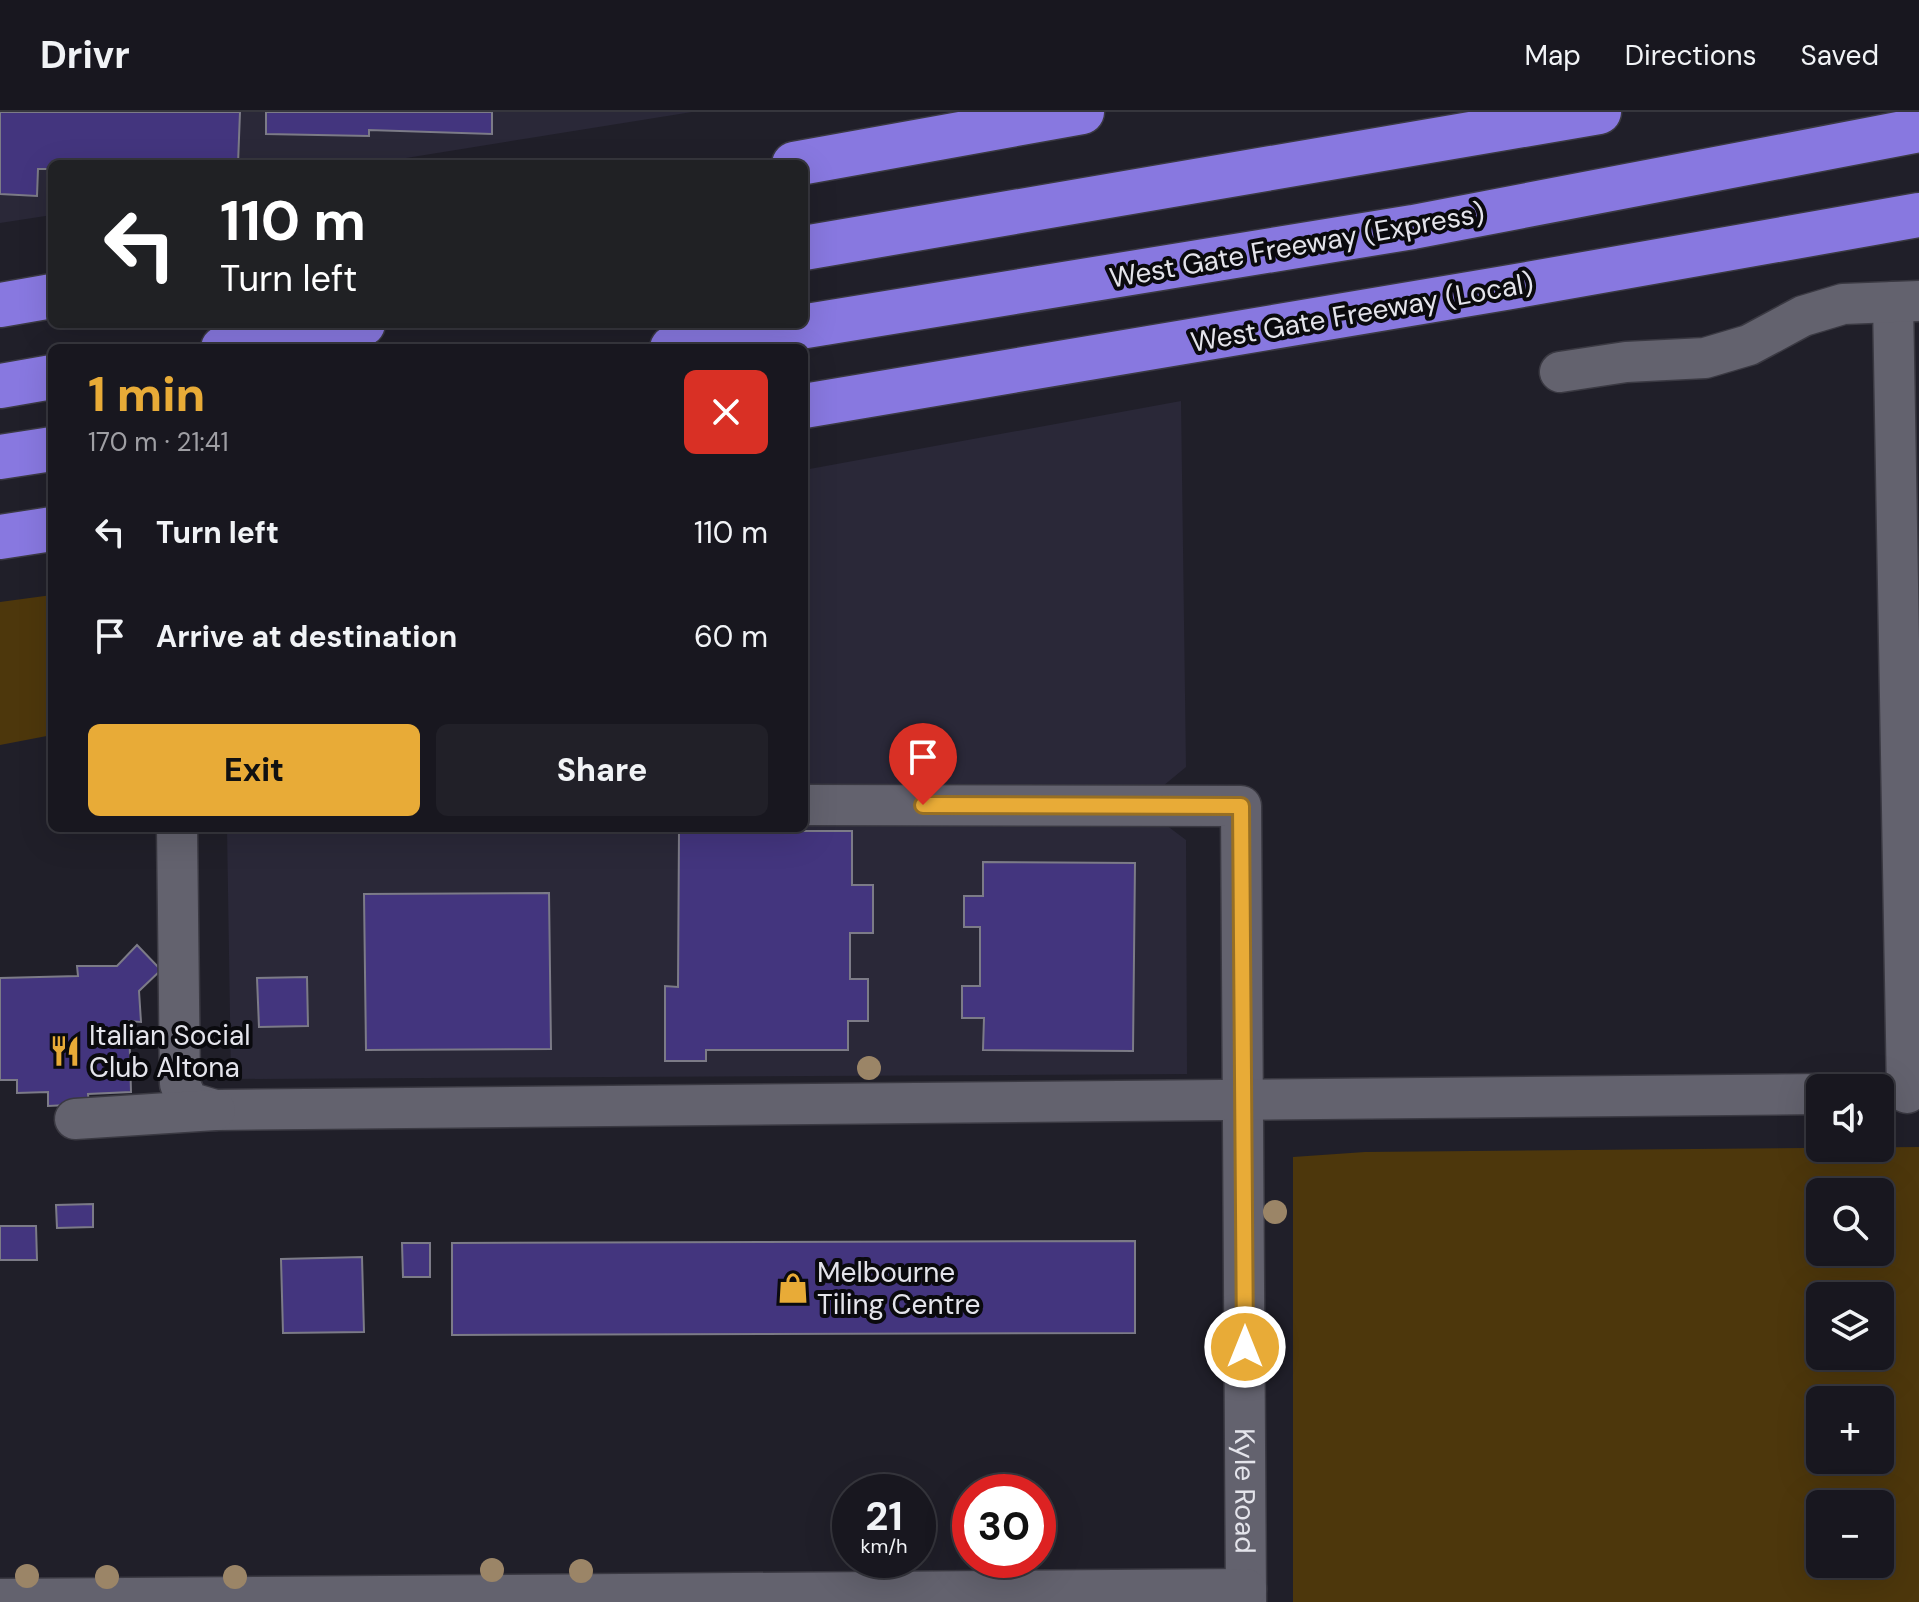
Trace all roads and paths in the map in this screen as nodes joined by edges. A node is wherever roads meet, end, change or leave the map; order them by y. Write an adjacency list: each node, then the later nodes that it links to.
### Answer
1 (1082, 112): 4 (highway)
2 (1599, 112): 6 (highway)
3 (1919, 130): 12 (highway, West Gate Freeway (Express))
4 (808, 161)
5 (1919, 215): 20 (highway, West Gate Freeway (Local))
6 (808, 247)
7 (48, 272): 8 (highway)
8 (0, 278)
9 (48, 297): 11 (highway)
10 (1906, 302): 17 (street); 27 (street)
11 (0, 305)
12 (808, 326)
13 (340, 328): 15 (highway)
14 (794, 328): 16 (highway, West Gate Freeway (Express))
15 (246, 344)
16 (696, 344)
17 (1560, 372)
18 (48, 378): 19 (highway)
19 (0, 386)
20 (808, 405)
21 (48, 450): 22 (highway)
22 (0, 457)
23 (48, 530): 24 (highway)
24 (0, 537)
25 (808, 805): 29 (street, Kyle Road)
26 (177, 832): 30 (street)
27 (1902, 1093)
28 (1806, 1094): 29 (street)
29 (1244, 1100): 30 (street); 32 (street, Kyle Road)
30 (215, 1110): 31 (street)
31 (75, 1119)
32 (1246, 1595): 33 (street)
33 (0, 1599)

